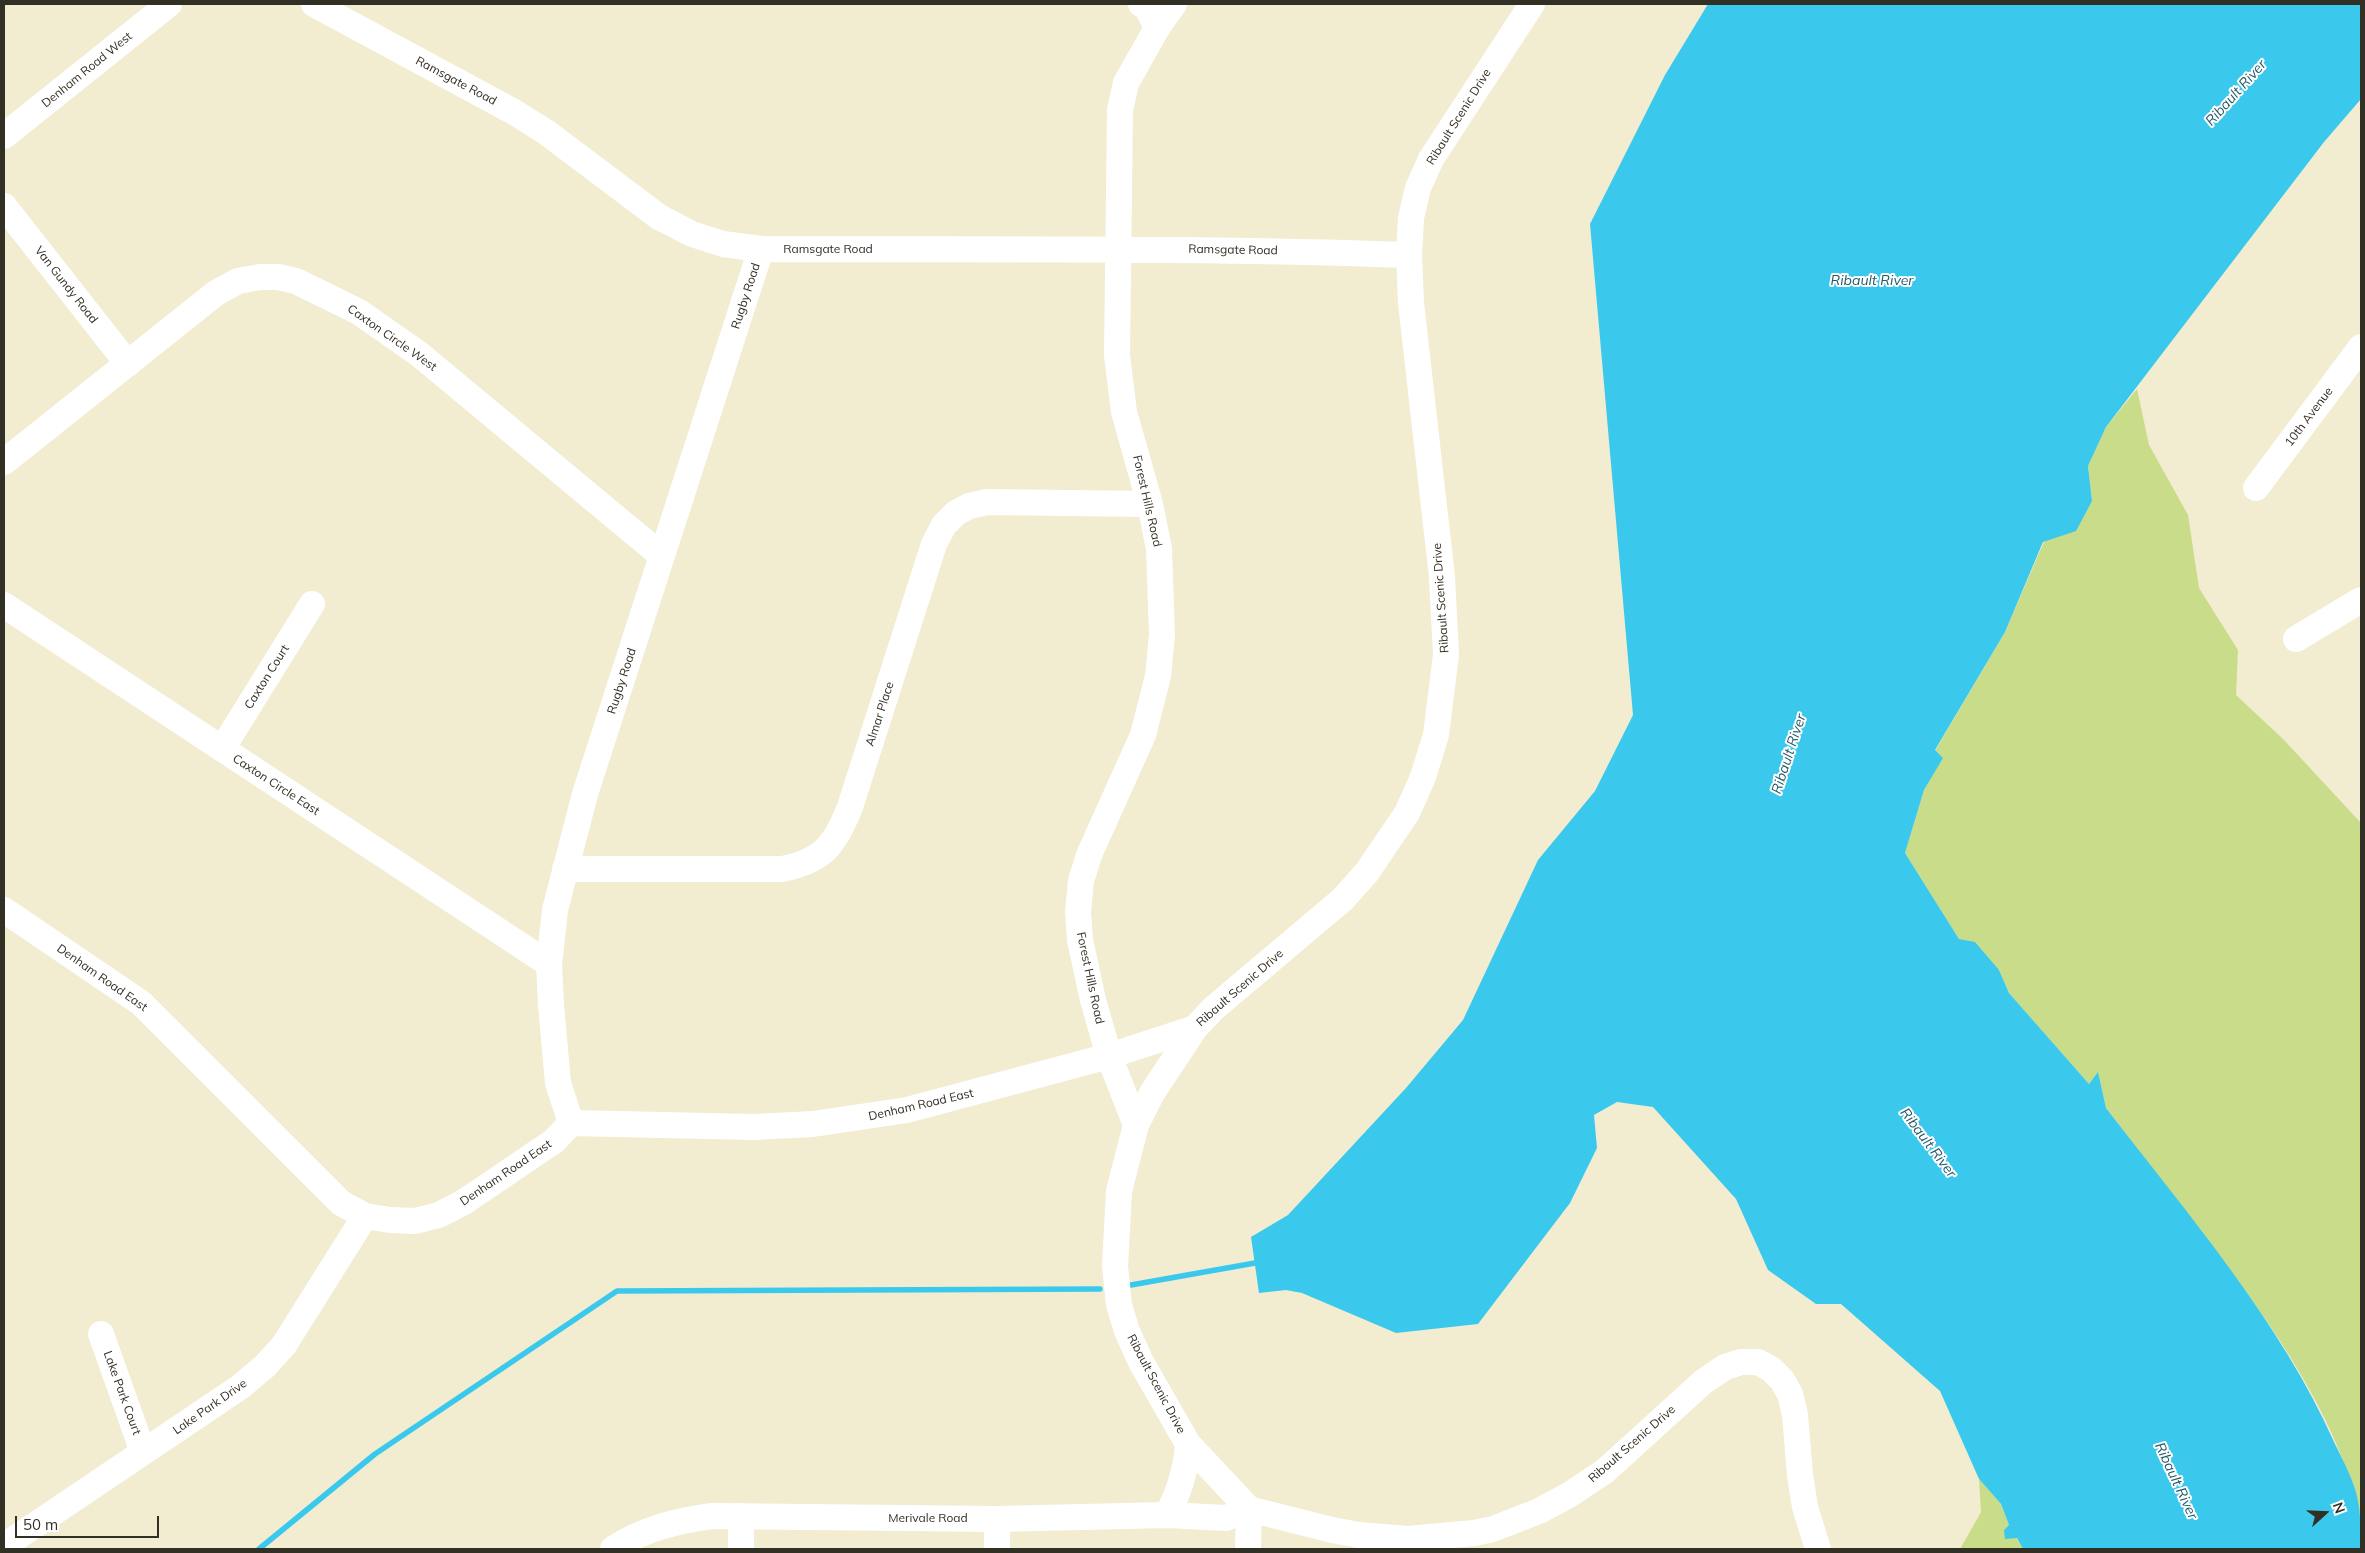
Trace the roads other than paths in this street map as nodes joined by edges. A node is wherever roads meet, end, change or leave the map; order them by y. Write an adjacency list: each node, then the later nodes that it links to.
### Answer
1 (169, 4): 7 (street, Denham Road West)
2 (314, 4): 9 (street, Ramsgate Road)
3 (1141, 4): 6 (street)
4 (1174, 4): 6 (street, Forest Hills Road)
5 (1532, 4): 11 (street, Ribault Scenic Drive)
6 (1157, 28): 10 (street, Forest Hills Road)
7 (4, 136)
8 (4, 206): 13 (street, Van Gundy Road)
9 (761, 249): 10 (street, Ramsgate Road); 17 (street, Rugby Road)
10 (1117, 249): 11 (street, Ramsgate Road); 16 (street, Forest Hills Road)
11 (1409, 255): 26 (street, Ribault Scenic Drive)
12 (2361, 347): 15 (street, 10th Avenue)
13 (128, 364): 14 (street, Caxton Circle West); 17 (street, Caxton Circle West)
14 (4, 462)
15 (2256, 488)
16 (1150, 504): 23 (street, Almar Place); 27 (street, Forest Hills Road)
17 (662, 556): 23 (street, Rugby Road)
18 (2361, 600): 21 (street)
19 (312, 604): 22 (street, Caxton Court)
20 (4, 605): 22 (street, Caxton Circle East)
21 (2296, 639)
22 (222, 749): 25 (street, Caxton Circle East)
23 (565, 869): 25 (street, Rugby Road)
24 (4, 910): 30 (street, Denham Road East)
25 (549, 964): 28 (street, Rugby Road)
26 (1195, 1028): 27 (street, Ribault Scenic Drive); 29 (street, Ribault Scenic Drive)
27 (1109, 1056): 28 (street, Denham Road East); 29 (street)
28 (571, 1123): 30 (street, Denham Road East)
29 (1136, 1125): 32 (street, Ribault Scenic Drive)
30 (365, 1216): 33 (street, Lake Park Drive)
31 (101, 1334): 33 (street, Lake Park Court)
32 (1188, 1444): 34 (street, Ribault Scenic Drive); 35 (street)
33 (143, 1452): 39 (street, Lake Park Drive)
34 (1249, 1510): 35 (street, Merivale Road); 38 (street, Ribault Scenic Drive); 43 (street)
35 (1167, 1515): 37 (street, Merivale Road)
36 (742, 1516): 37 (street, Merivale Road); 40 (street, Merivale Road); 41 (street)
37 (997, 1519): 42 (street)
38 (1495, 1539): 44 (street, Ribault Scenic Drive)
39 (4, 1546)
40 (612, 1549)
41 (741, 1549)
42 (997, 1549)
43 (1248, 1549)
44 (1818, 1549)

